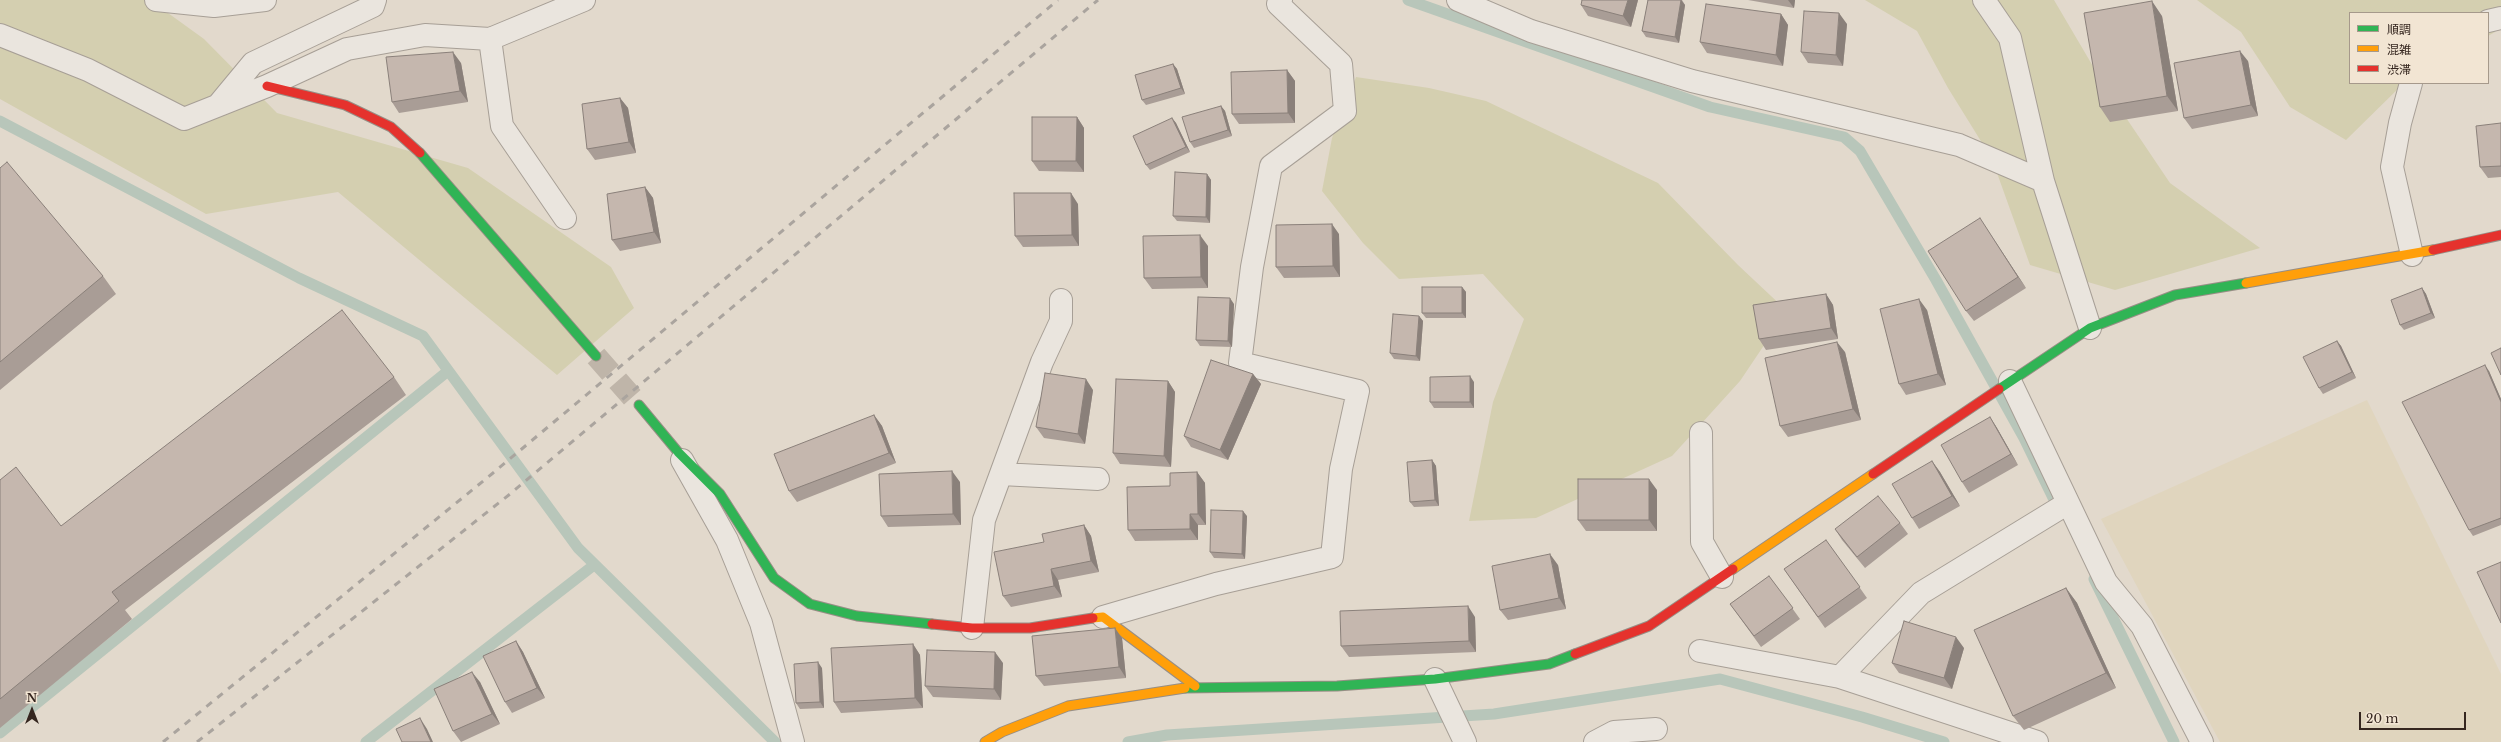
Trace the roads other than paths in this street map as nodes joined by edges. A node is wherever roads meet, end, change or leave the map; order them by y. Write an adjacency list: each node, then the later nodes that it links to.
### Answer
1 (156, 0): 2 (street)
2 (265, 0)
3 (375, 0): 14 (street)
4 (584, 0): 11 (street)
5 (1280, 0): 30 (street)
6 (1458, 0): 15 (street)
7 (1984, 0): 15 (street)
8 (2501, 18): 9 (street)
9 (2489, 21)
10 (0, 35): 14 (street)
11 (490, 39): 13 (street); 16 (street)
12 (2412, 84): 18 (street)
13 (267, 86): 14 (street); 21 (street)
14 (217, 106)
15 (2043, 181): 20 (street)
16 (565, 218)
17 (2501, 234): 18 (street)
18 (2412, 255): 20 (street)
19 (1061, 300): 26 (street)
20 (2090, 328): 22 (street)
21 (596, 356)
22 (2009, 382): 28 (street); 29 (street)
23 (639, 405): 25 (street)
24 (1701, 433): 29 (street)
25 (678, 452): 31 (street); 38 (street)
26 (1001, 474): 27 (street); 31 (street)
27 (1098, 480)
28 (2067, 504): 33 (street); 42 (street)
29 (1722, 577): 35 (street)
30 (1103, 617): 31 (street); 34 (street)
31 (972, 628)
32 (1700, 651): 33 (street)
33 (1840, 677): 41 (street)
34 (1196, 686): 35 (street); 39 (street)
35 (1438, 686): 37 (street)
36 (1656, 729): 40 (street)
37 (1464, 741)
38 (793, 742)
39 (985, 742)
40 (1595, 742)
41 (2037, 742)
42 (2202, 742)

